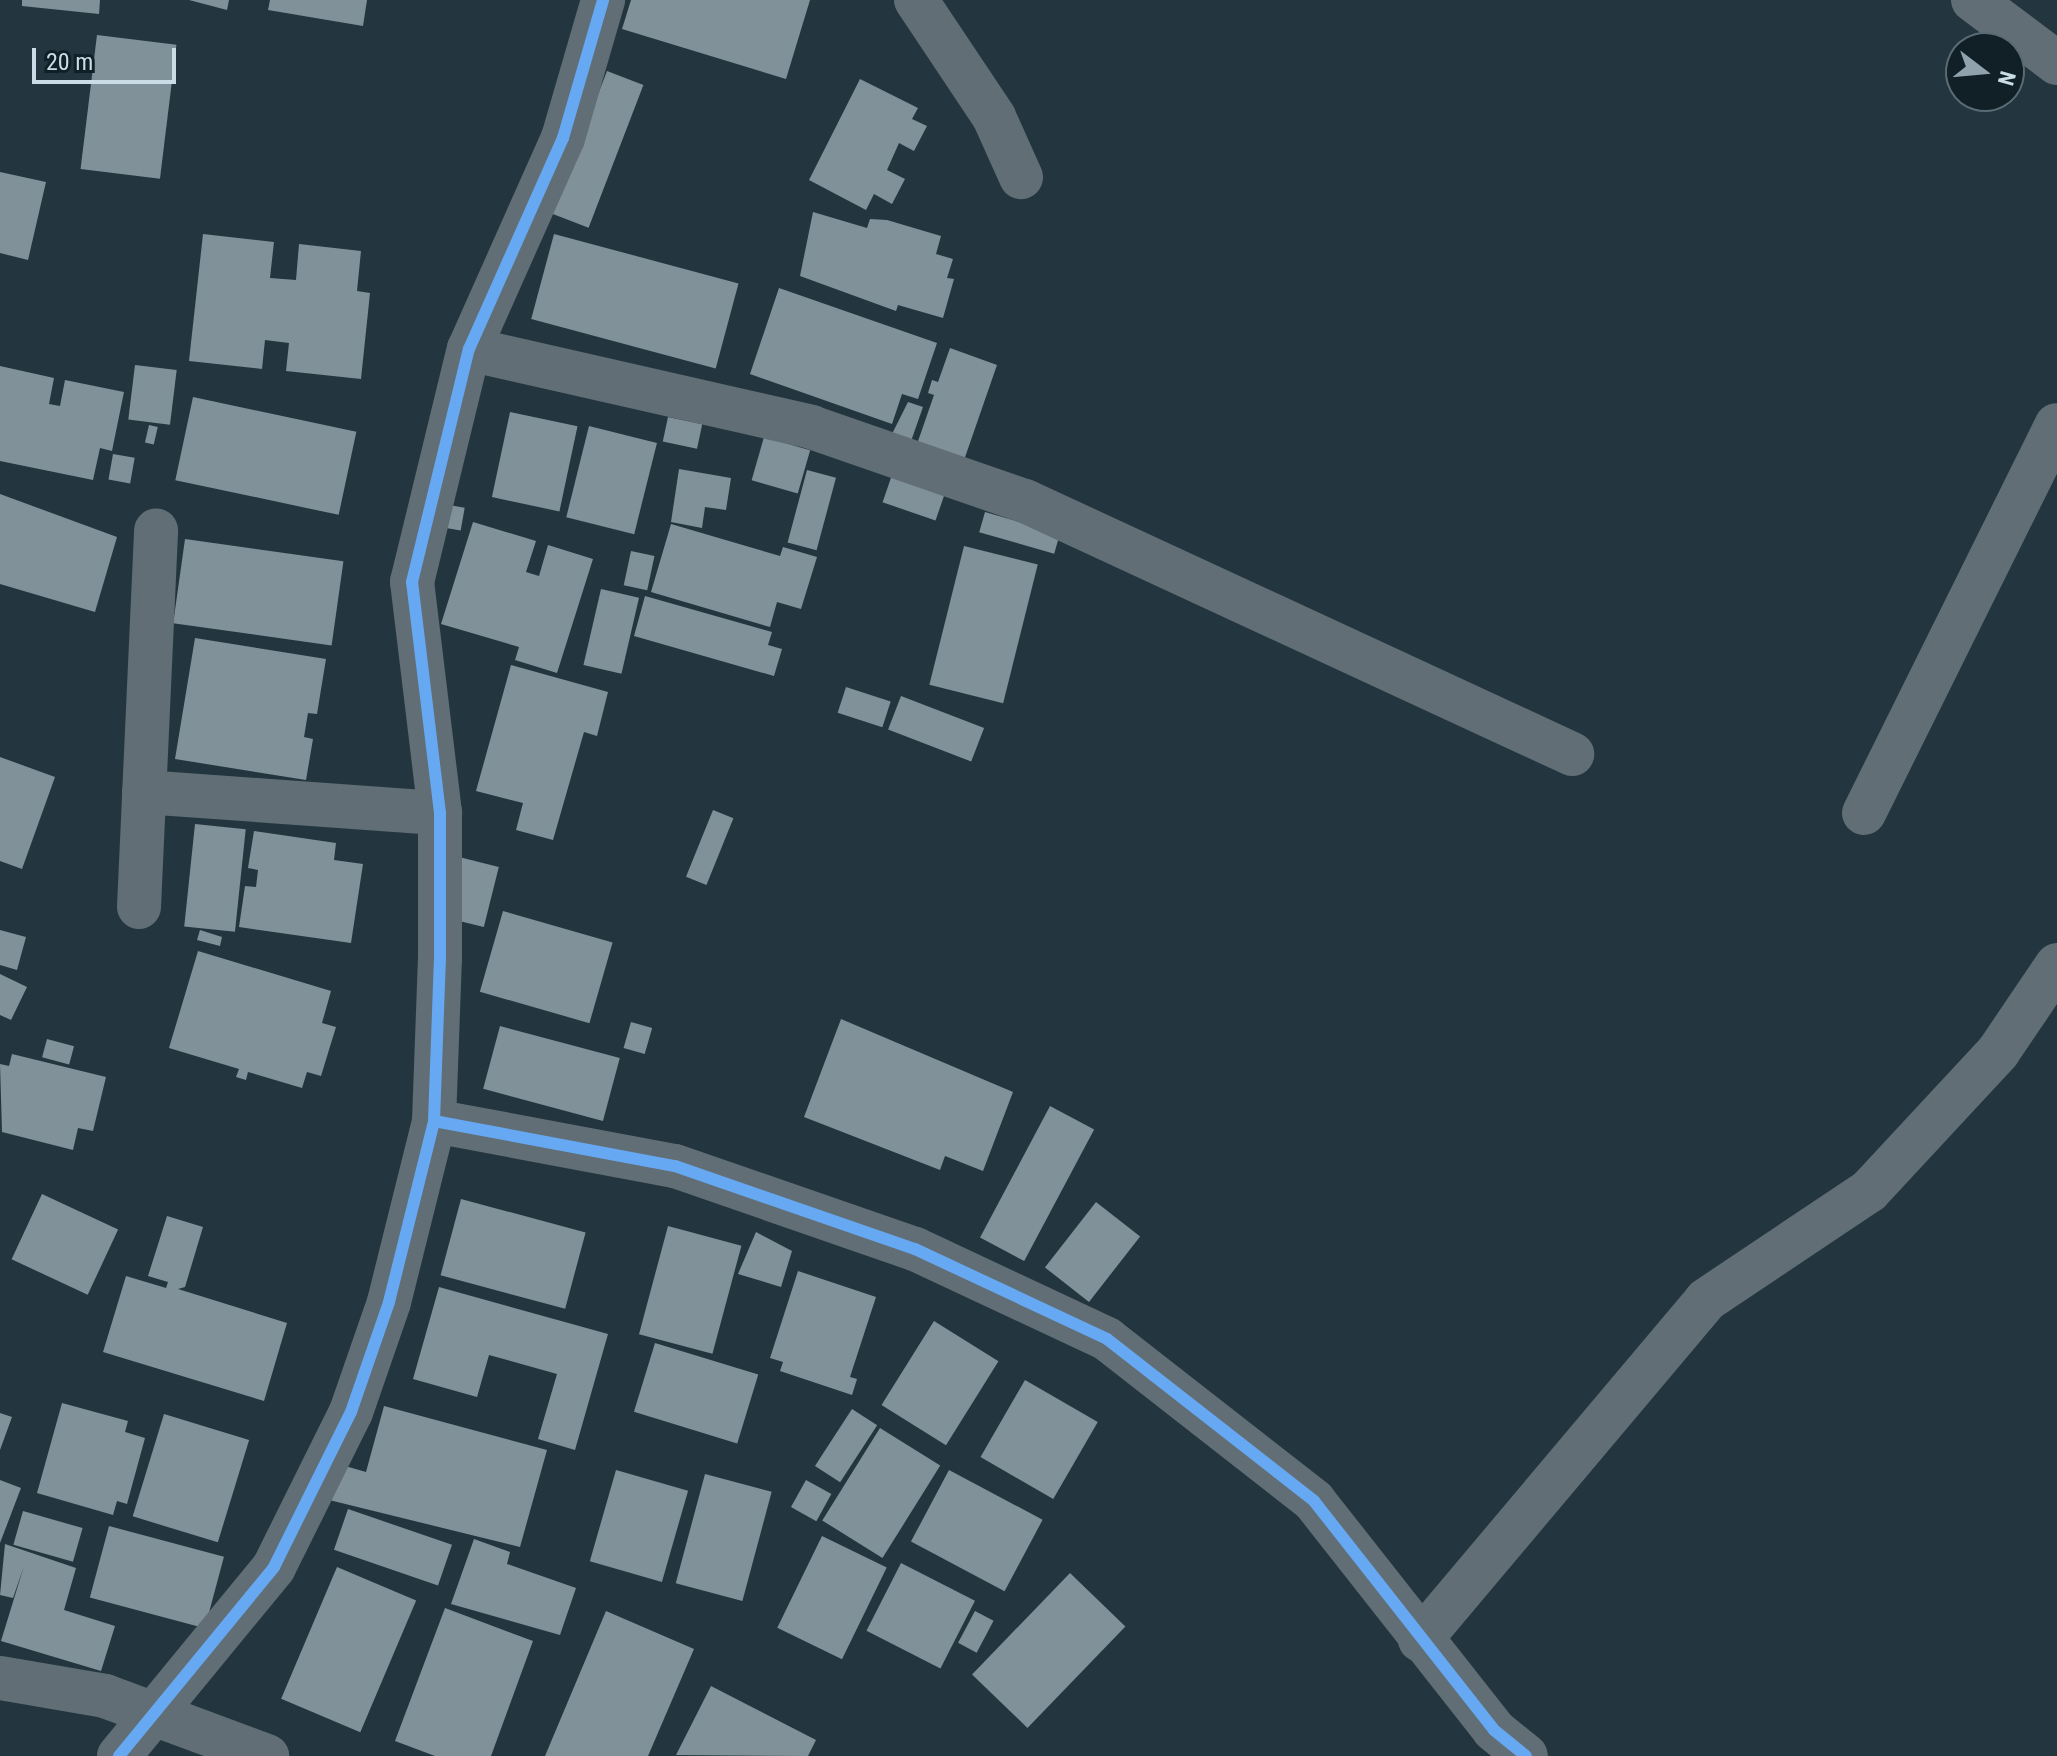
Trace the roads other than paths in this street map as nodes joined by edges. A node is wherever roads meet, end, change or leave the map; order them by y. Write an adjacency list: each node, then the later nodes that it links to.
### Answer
1 (603, 0): 6 (street)
2 (916, 0): 5 (street)
3 (1973, 0): 4 (street)
4 (2057, 63)
5 (1021, 177)
6 (469, 349): 9 (street); 11 (street)
7 (2057, 425): 12 (street)
8 (156, 530): 10 (street)
9 (1572, 754)
10 (144, 792): 11 (street); 13 (street)
11 (440, 813): 15 (street)
12 (1864, 813)
13 (139, 907)
14 (2057, 965): 16 (street)
15 (434, 1121): 16 (street); 18 (street)
16 (1420, 1640): 21 (street)
17 (0, 1678): 18 (street)
18 (148, 1713): 19 (street); 20 (street)
19 (119, 1756)
20 (267, 1756)
21 (1526, 1756)

